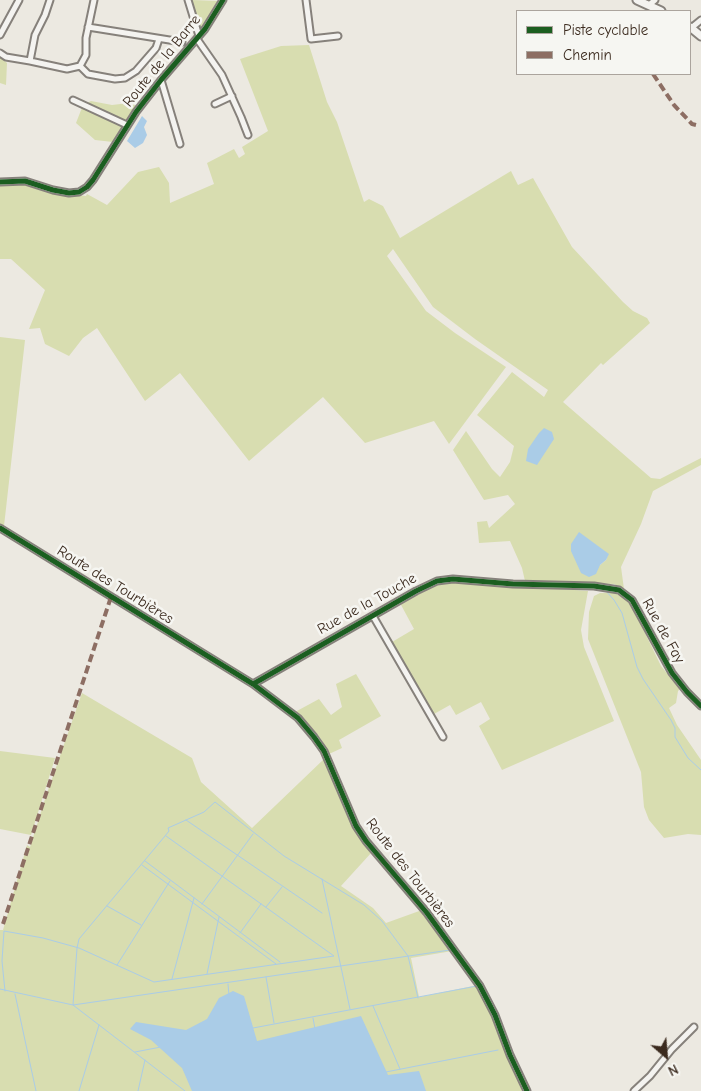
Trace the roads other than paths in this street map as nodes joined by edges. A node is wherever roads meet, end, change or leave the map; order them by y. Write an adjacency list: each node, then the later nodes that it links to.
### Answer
1 (19, 0): 9 (street)
2 (50, 0): 18 (street)
3 (94, 0): 10 (street)
4 (188, 0): 14 (street)
5 (223, 0): 14 (street, Route de la Barre)
6 (306, 0): 13 (street)
7 (640, 1): 8 (main road)
8 (652, 3)
9 (6, 24): 11 (street); 12 (street)
10 (88, 27): 15 (street); 19 (street)
11 (0, 29)
12 (0, 35)
13 (338, 36)
14 (198, 37): 20 (street, Route de la Barre); 21 (street)
15 (159, 39): 16 (street); 19 (street)
16 (182, 42)
17 (0, 53): 18 (street)
18 (30, 61): 19 (street)
19 (80, 66)
20 (161, 80): 24 (street, Route de la Barre); 26 (street)
21 (232, 96): 23 (street); 25 (street)
22 (73, 100): 24 (street)
23 (215, 104)
24 (127, 125): 27 (street, Route de la Barre)
25 (248, 135)
26 (180, 144)
27 (0, 182)
28 (0, 528): 31 (street, Route des Tourbières)
29 (594, 586): 30 (street, Rue de la Touche); 32 (street, Rue de Fay)
30 (372, 616): 31 (street, Rue de la Touche); 33 (street, Rue de la Touche)
31 (252, 684): 35 (street, Route des Tourbières)
32 (701, 706)
33 (443, 737)
34 (694, 1027): 36 (street)
35 (527, 1091)
36 (634, 1091)

